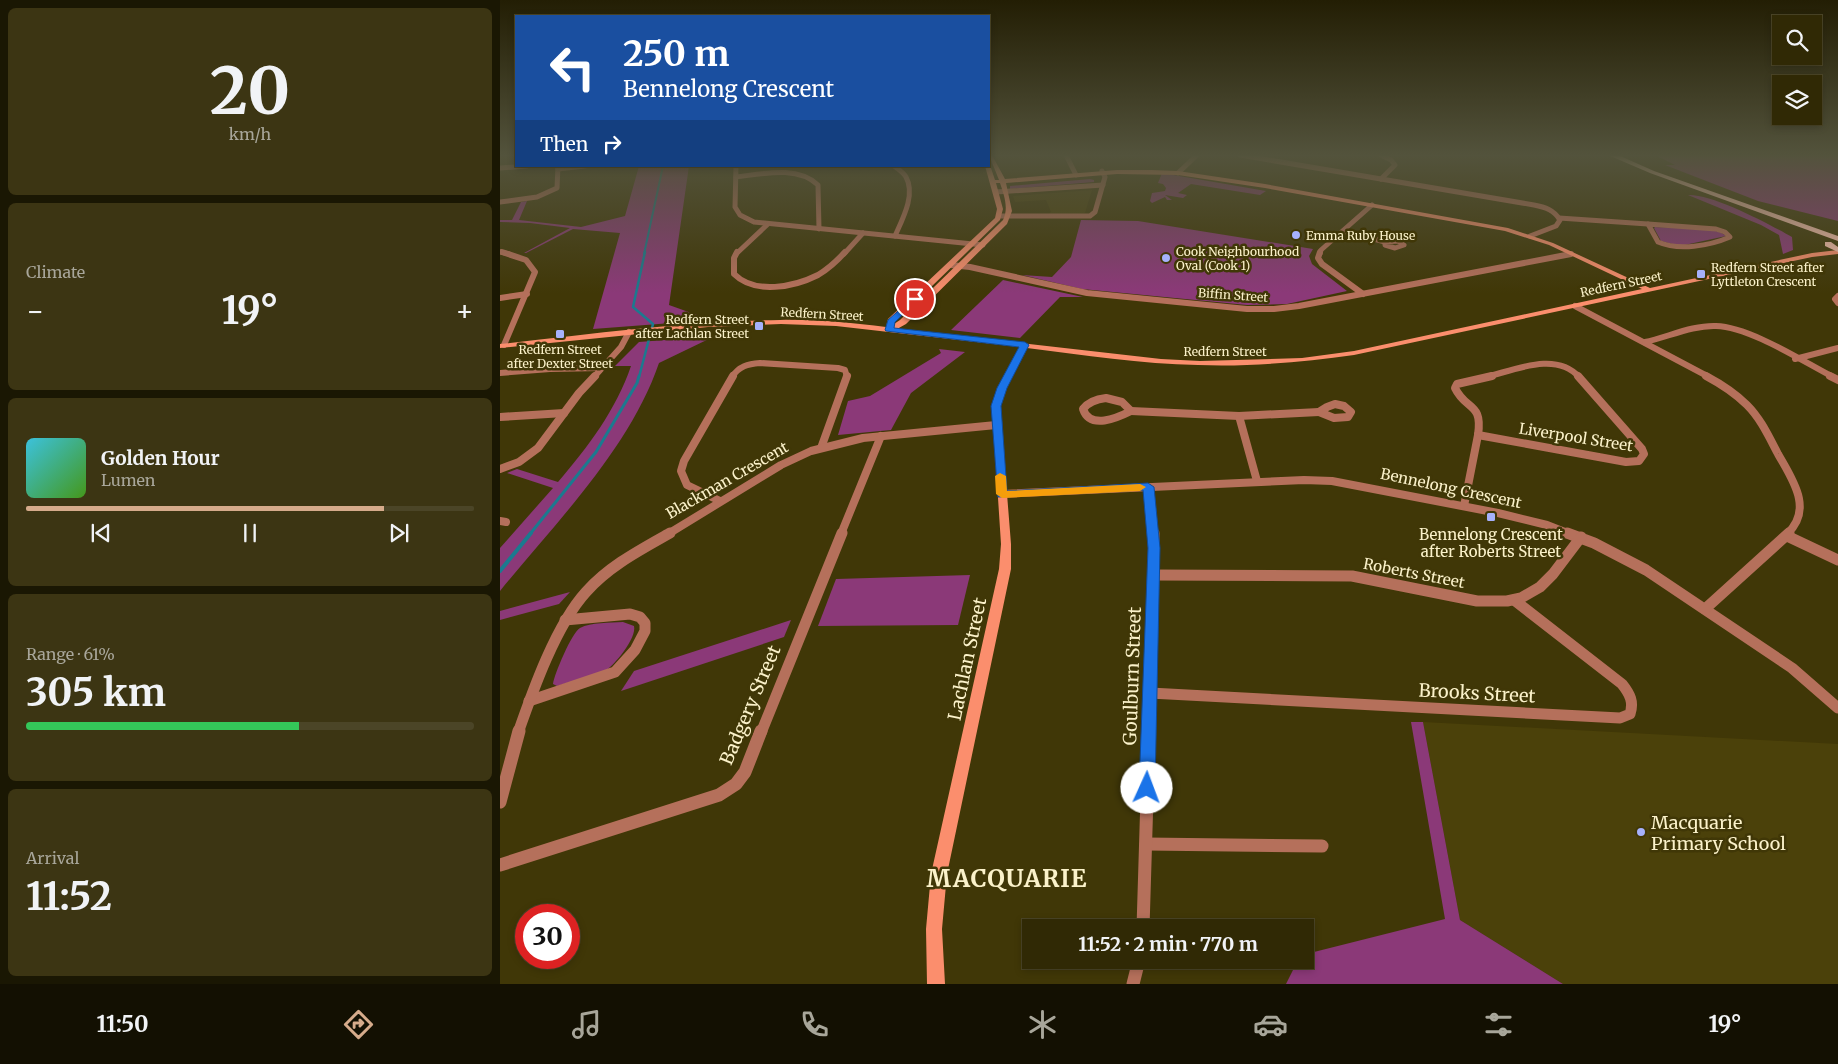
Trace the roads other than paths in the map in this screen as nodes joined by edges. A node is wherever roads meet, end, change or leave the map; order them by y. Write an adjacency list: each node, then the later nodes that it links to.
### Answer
1 (737, 201): 15 (street)
2 (818, 201): 17 (street)
3 (909, 201): 20 (street)
4 (998, 201): 12 (street)
5 (1007, 201): 13 (street)
6 (1098, 201): 13 (street)
7 (1349, 201): 11 (street)
8 (1512, 201): 14 (street)
9 (1722, 201): 26 (main road)
10 (1731, 201): 22 (main road)
11 (1372, 205): 18 (street); 21 (street)
12 (999, 216): 13 (street); 24 (street)
13 (1008, 216): 25 (street)
14 (1560, 218): 16 (street); 21 (street)
15 (768, 224): 17 (street); 19 (street)
16 (1648, 224): 16 (street)
17 (819, 229): 19 (street)
18 (1343, 232): 23 (street); 37 (street)
19 (863, 233): 20 (street)
20 (895, 236): 24 (street)
21 (1530, 236): 29 (street)
22 (1838, 240): 26 (main road)
23 (1385, 242)
24 (973, 244): 25 (street); 31 (street)
25 (983, 245): 32 (street)
26 (1828, 245): 27 (main road); 30 (street, Redfern Street)
27 (1838, 251): 30 (street, Redfern Street)
28 (500, 252): 36 (street)
29 (1571, 254): 33 (street); 37 (street, Biffin Street)
30 (1812, 255): 34 (street, Redfern Street)
31 (951, 265): 32 (street, Biffin Street); 43 (street)
32 (960, 266): 37 (street, Biffin Street); 43 (street)
33 (1602, 269): 34 (street); 35 (street)
34 (1649, 290): 35 (street, Redfern Street)
35 (1640, 292): 41 (street, Redfern Street)
36 (527, 294): 39 (street); 47 (street)
37 (1363, 294)
38 (1838, 296): 40 (street)
39 (500, 298)
40 (1838, 303)
41 (1584, 304): 42 (street, Redfern Street); 44 (street)
42 (1575, 306): 44 (street); 48 (street, Redfern Street)
43 (889, 330): 45 (street, Redfern Street); 48 (street, Redfern Street)
44 (1625, 331): 46 (street)
45 (628, 332): 47 (street, Redfern Street); 51 (street)
46 (1645, 342): 50 (street); 69 (street)
47 (503, 343)
48 (1025, 345): 59 (street, Lachlan Street)
49 (1838, 348): 50 (street)
50 (1796, 358): 53 (street)
51 (601, 368): 52 (street); 56 (street)
52 (500, 373)
53 (1838, 380)
54 (1131, 411): 54 (street); 57 (street)
55 (1319, 412): 57 (street)
56 (564, 413): 58 (street); 63 (street)
57 (1239, 416): 64 (street)
58 (500, 417)
59 (996, 425): 61 (street, Blackman Crescent); 66 (street, Lachlan Street)
60 (1478, 435): 60 (street, Liverpool Street); 68 (street, Liverpool Street)
61 (881, 436): 62 (street, Blackman Crescent); 82 (street, Badgery Street)
62 (821, 448): 67 (street, Blackman Crescent); 67 (street)
63 (500, 469)
64 (1257, 481): 65 (street, Bennelong Crescent); 68 (street, Bennelong Crescent)
65 (1148, 487): 66 (street, Bennelong Crescent); 72 (street, Goulburn Street)
66 (1002, 494): 85 (street, Lachlan Street)
67 (720, 501): 75 (street, Blackman Crescent)
68 (1464, 506): 70 (street, Bennelong Crescent)
69 (1787, 536): 71 (street); 74 (street)
70 (1581, 538): 73 (street, Roberts Street); 74 (street, Bennelong Crescent)
71 (1838, 560)
72 (1154, 575): 73 (street, Roberts Street); 76 (street, Goulburn Street)
73 (1514, 600): 76 (street, Brooks Street)
74 (1705, 609): 78 (street, Bennelong Crescent)
75 (565, 620): 77 (street, Blackman Crescent); 77 (street)
76 (1150, 693): 80 (street, Goulburn Street)
77 (529, 701): 79 (street, Blackman Crescent)
78 (1838, 708)
79 (500, 802)
80 (1146, 844): 81 (street); 83 (street, Goulburn Street)
81 (1322, 846)
82 (500, 865)
83 (1143, 919)
84 (1137, 969): 86 (street)
85 (936, 984)
86 (1133, 984)

